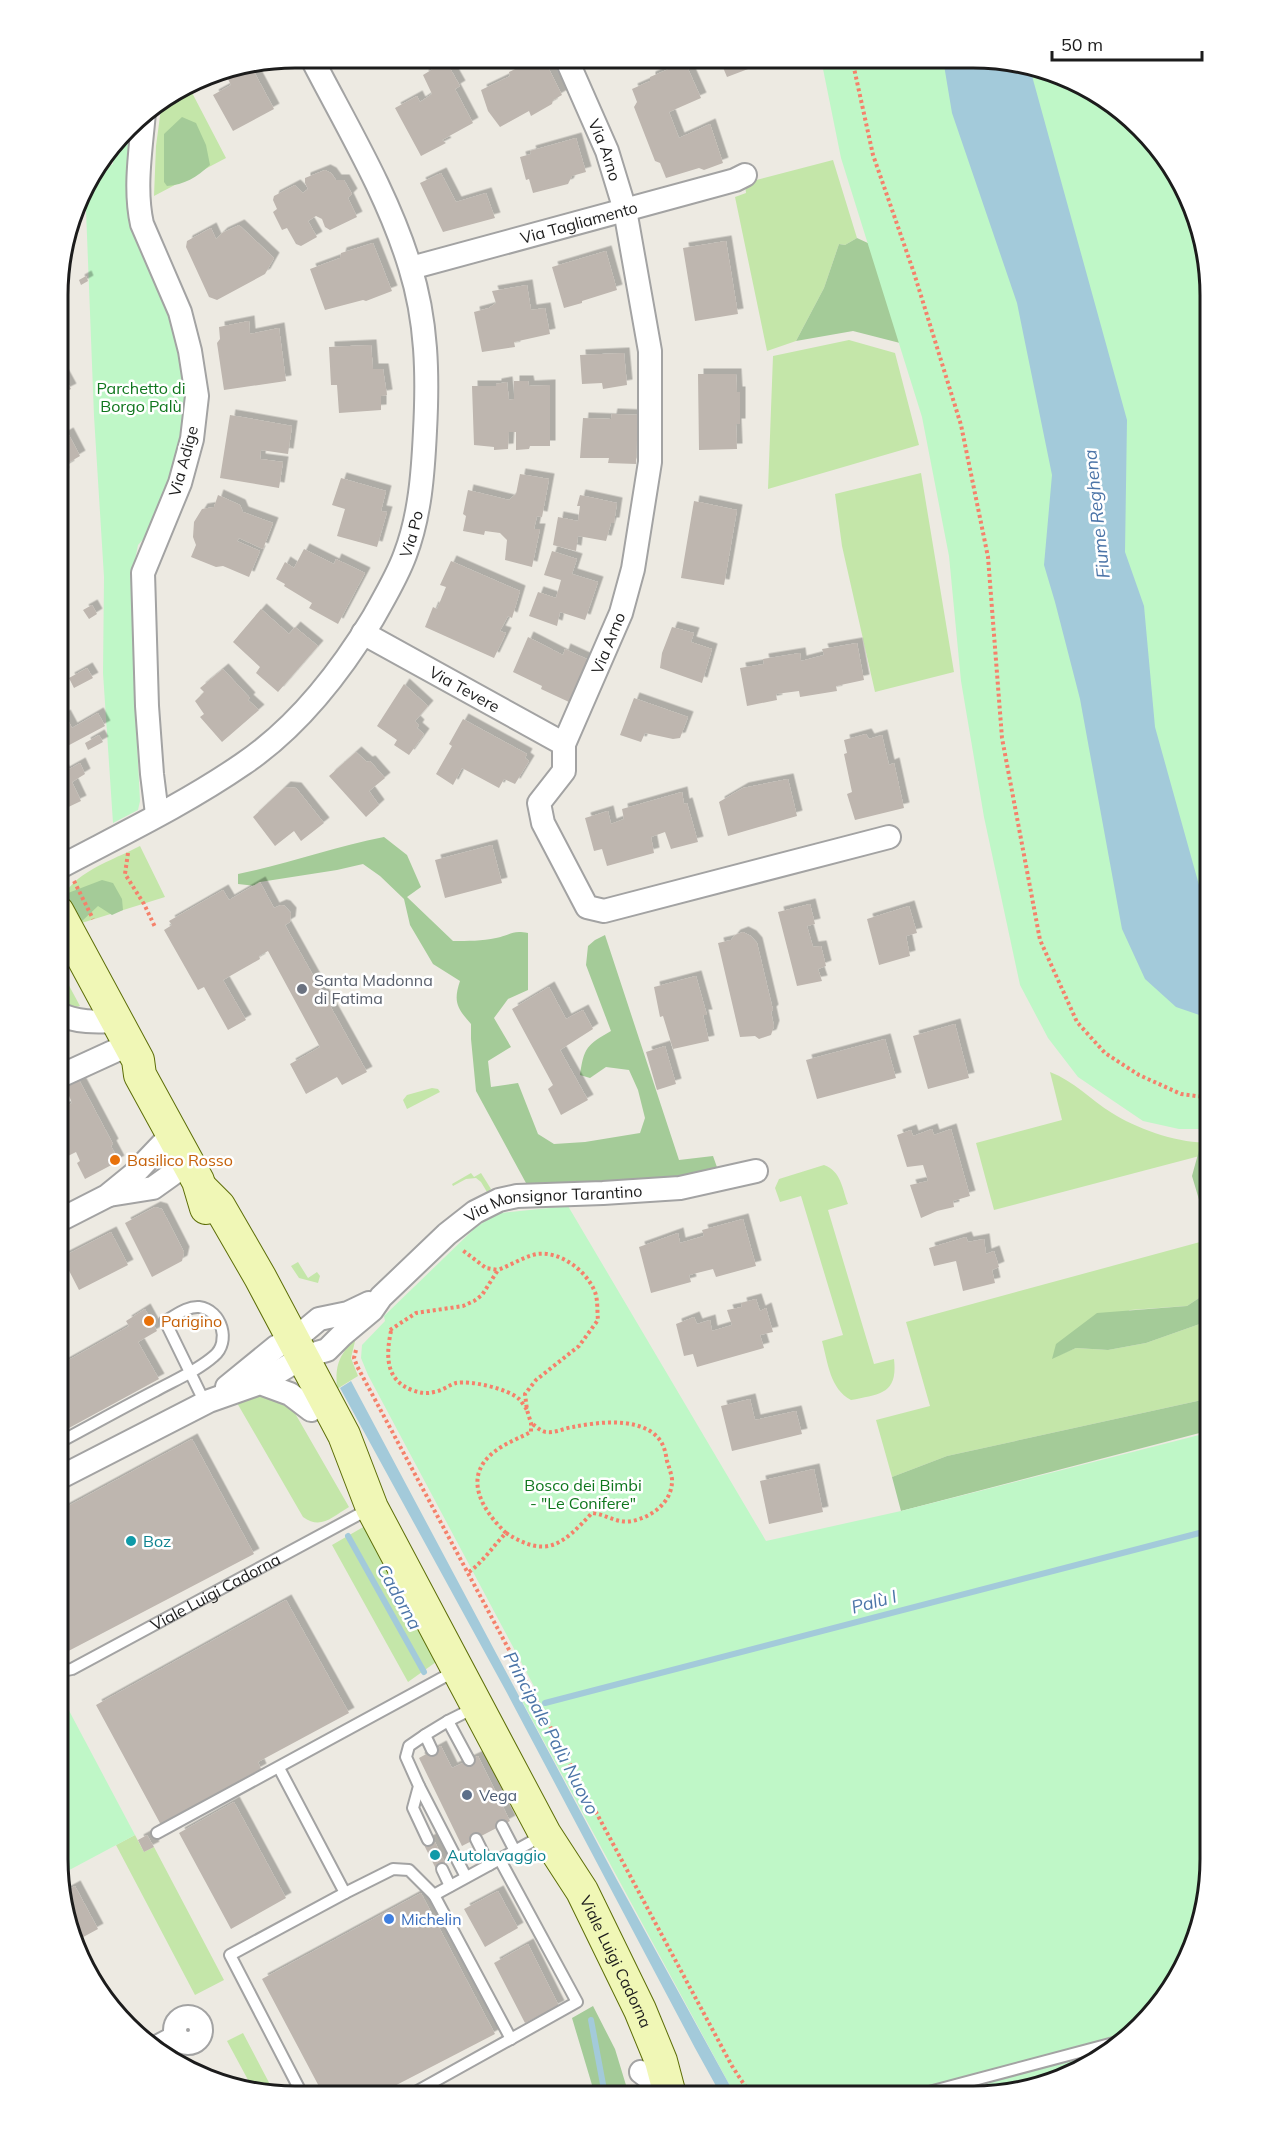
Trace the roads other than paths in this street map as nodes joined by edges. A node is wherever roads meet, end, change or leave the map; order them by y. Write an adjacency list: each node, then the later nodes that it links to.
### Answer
1 (317, 68): 6 (street, Via Po)
2 (570, 68): 5 (street, Via Arno)
3 (143, 126): 9 (street, Via Adige)
4 (745, 175): 5 (street, Via Tagliamento)
5 (625, 210): 6 (street, Via Tagliamento); 8 (street, Via Arno)
6 (411, 268): 7 (street, Via Po)
7 (363, 633): 8 (street, Via Tevere); 9 (street, Via Po)
8 (564, 744): 10 (street, Via Arno)
9 (157, 814): 11 (street, Via Po)
10 (889, 837)
11 (68, 863)
12 (68, 934): 15 (main road, Viale Luigi Cadorna)
13 (68, 967): 15 (main road, Viale Luigi Cadorna)
14 (68, 1017): 15 (street)
15 (111, 1031): 16 (street); 17 (main road, Viale Luigi Cadorna)
16 (68, 1068)
17 (172, 1134): 19 (main road, Viale Luigi Cadorna); 20 (street)
18 (756, 1171): 23 (street, Via Monsignor Tarantino)
19 (195, 1177): 20 (street); 22 (main road, Viale Luigi Cadorna); 25 (main road, Viale Luigi Cadorna)
20 (107, 1196): 21 (street)
21 (68, 1216)
22 (265, 1286): 24 (street); 25 (main road, Viale Luigi Cadorna)
23 (377, 1310): 24 (street, Via Monsignor Tarantino); 25 (street, Via Monsignor Tarantino)
24 (319, 1319): 25 (street, Via Monsignor Tarantino)
25 (294, 1352): 27 (street); 28 (street); 29 (main road, Viale Luigi Cadorna); 29 (street); 30 (street, Viale Luigi Cadorna)
26 (189, 1373): 26 (lane); 28 (lane); 31 (lane)
27 (260, 1383): 28 (street); 29 (street)
28 (207, 1402): 32 (street)
29 (317, 1402): 30 (main road, Viale Luigi Cadorna); 33 (main road, Viale Luigi Cadorna)
30 (339, 1425): 33 (main road, Viale Luigi Cadorna)
31 (68, 1437)
32 (68, 1473)
33 (372, 1508): 34 (main road, Viale Luigi Cadorna); 35 (lane, Viale Luigi Cadorna)
34 (457, 1669): 36 (main road, Viale Luigi Cadorna); 41 (lane)
35 (68, 1670)
36 (477, 1707): 37 (lane); 45 (main road, Viale Luigi Cadorna)
37 (448, 1721): 38 (lane); 40 (lane)
38 (425, 1735): 39 (lane); 42 (lane)
39 (432, 1750)
40 (469, 1760)
41 (279, 1768): 44 (lane); 54 (lane)
42 (419, 1786): 47 (lane); 52 (lane)
43 (502, 1826): 48 (lane)
44 (157, 1833)
45 (545, 1834): 48 (lane); 60 (main road, Viale Luigi Cadorna)
46 (476, 1839): 50 (lane)
47 (428, 1840)
48 (515, 1851): 49 (lane)
49 (500, 1860): 50 (lane); 57 (lane)
50 (489, 1865): 52 (lane)
51 (442, 1869): 53 (lane)
52 (466, 1877): 53 (lane)
53 (450, 1886): 55 (lane)
54 (345, 1893): 55 (lane); 61 (lane)
55 (434, 1895): 57 (lane)
56 (176, 2037): 58 (street)
57 (511, 2039): 62 (lane)
58 (163, 2044)
59 (1101, 2046): 63 (lane)
60 (652, 2081)
61 (298, 2086)
62 (426, 2086)
63 (952, 2086)

